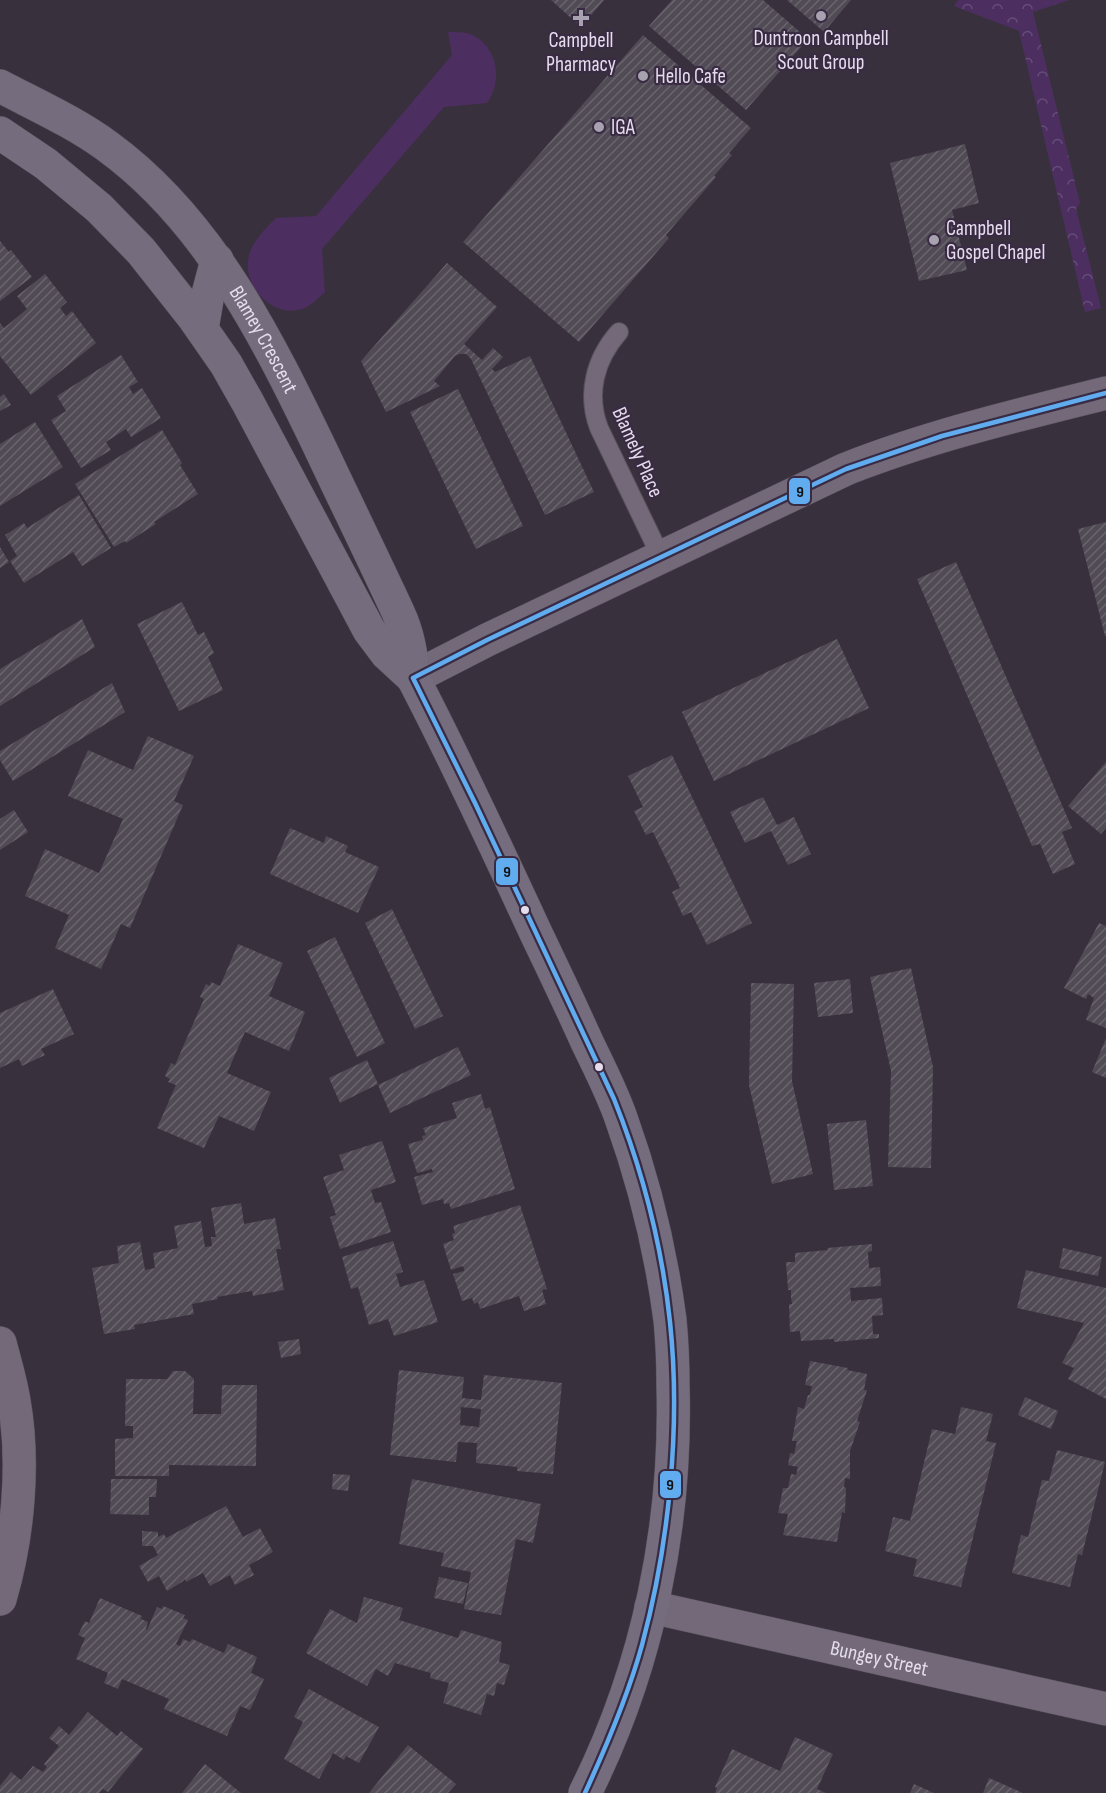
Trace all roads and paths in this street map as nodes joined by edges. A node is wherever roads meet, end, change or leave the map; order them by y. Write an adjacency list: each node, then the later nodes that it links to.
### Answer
1 (0, 86): 3 (street, Blamey Crescent)
2 (0, 133): 4 (street, Blamey Crescent)
3 (100, 141): 4 (street); 5 (street, Blamey Crescent)
4 (69, 183): 7 (street, Blamey Crescent)
5 (217, 260): 7 (street); 8 (street, Blamey Crescent)
6 (619, 332): 12 (lane, Blamely Place)
7 (205, 333): 8 (street); 11 (street, Blamey Crescent)
8 (265, 339): 10 (street, Blamey Crescent)
9 (1106, 393): 12 (street)
10 (319, 446): 11 (street); 13 (street, Blamey Crescent)
11 (282, 466): 13 (street, Blamey Crescent)
12 (661, 557): 13 (street)
13 (413, 678): 16 (street, Blamey Crescent)
14 (0, 1343): 15 (street)
15 (0, 1599)
16 (651, 1607): 17 (street, Bungey Street); 18 (street, Blamey Crescent)
17 (1106, 1709)
18 (585, 1793)

